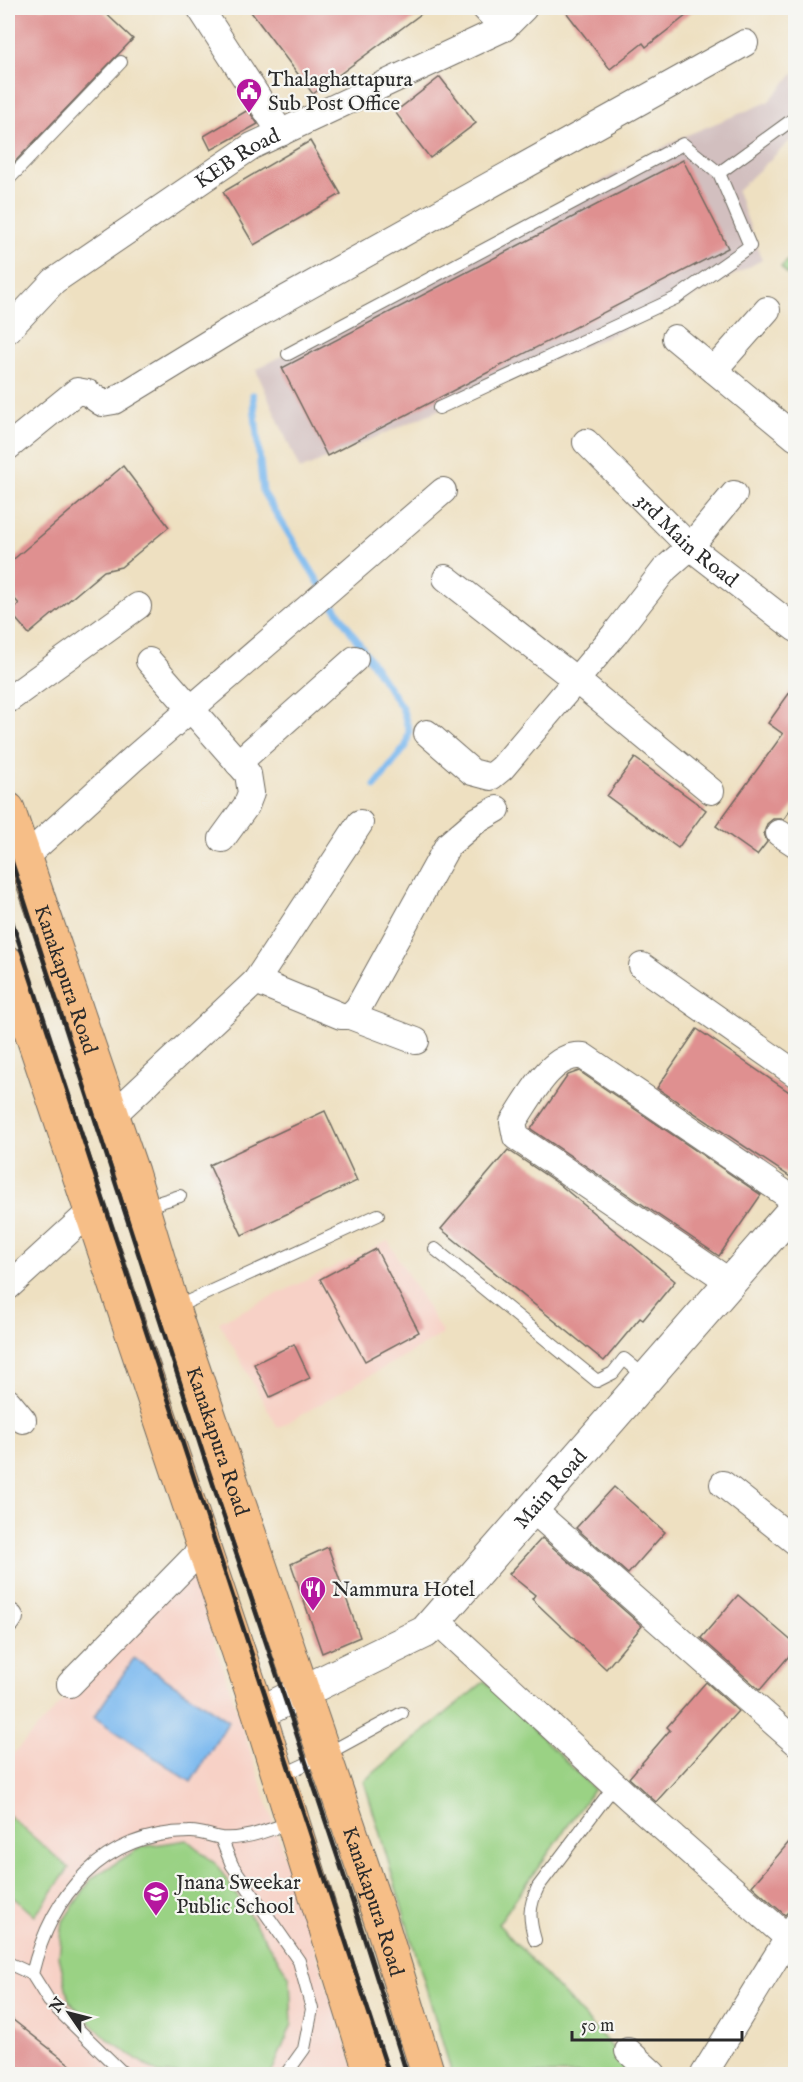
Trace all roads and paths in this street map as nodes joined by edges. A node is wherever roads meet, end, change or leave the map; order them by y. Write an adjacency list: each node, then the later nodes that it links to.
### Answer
1 (200, 8): 8 (street)
2 (485, 8): 4 (street)
3 (524, 8): 4 (street, KEB Road)
4 (504, 28): 8 (street, KEB Road)
5 (745, 42): 19 (street)
6 (121, 62): 10 (lane)
7 (795, 117): 9 (lane)
8 (281, 133): 12 (street, KEB Road)
9 (719, 173): 14 (lane); 16 (lane)
10 (8, 180)
11 (767, 310): 15 (street)
12 (8, 330)
13 (675, 338): 15 (street)
14 (288, 354)
15 (714, 370): 17 (street)
16 (439, 408)
17 (795, 438)
18 (586, 442): 22 (street, 3rd Main Road)
19 (8, 447)
20 (443, 491): 30 (street)
21 (734, 494): 22 (street)
22 (690, 547): 25 (street, 3rd Main Road); 28 (street)
23 (446, 578): 28 (street)
24 (138, 606): 29 (street)
25 (795, 629)
26 (355, 659): 32 (street)
27 (149, 661): 30 (street)
28 (576, 680): 31 (street); 33 (street)
29 (8, 700)
30 (190, 710): 32 (street); 38 (street)
31 (427, 733)
32 (238, 763): 37 (street)
33 (711, 791)
34 (8, 809): 38 (highway, Kanakapura Road)
35 (497, 809): 42 (street)
36 (360, 823): 41 (street)
37 (222, 839)
38 (23, 860): 46 (highway, Kanakapura Road)
39 (8, 963): 43 (highway)
40 (642, 966): 45 (street)
41 (256, 981): 42 (street); 46 (street)
42 (350, 1016): 44 (street)
43 (16, 1018): 51 (highway)
44 (416, 1041)
45 (795, 1074)
46 (113, 1115): 50 (highway, Kanakapura Road)
47 (180, 1196): 50 (lane)
48 (795, 1201): 54 (street)
49 (795, 1207): 54 (street, Main Road)
50 (142, 1208): 56 (highway, Kanakapura Road)
51 (91, 1211): 55 (street); 61 (highway)
52 (378, 1215): 56 (lane)
53 (435, 1249): 57 (lane)
54 (730, 1282): 57 (street, Main Road)
55 (8, 1287)
56 (173, 1308): 64 (highway, Kanakapura Road)
57 (647, 1378): 59 (street, Main Road)
58 (723, 1484): 60 (street)
59 (533, 1510): 62 (street, Main Road); 67 (street)
60 (795, 1542)
61 (204, 1547): 63 (street); 65 (highway)
62 (436, 1620): 64 (street, Main Road); 70 (street)
63 (70, 1684)
64 (301, 1692): 65 (street, Main Road); 68 (highway, Kanakapura Road)
65 (259, 1713): 69 (highway)
66 (402, 1713): 68 (lane)
67 (795, 1742)
68 (323, 1756): 69 (lane); 81 (highway, Kanakapura Road)
69 (279, 1776): 71 (highway)
70 (615, 1785): 73 (street); 74 (lane)
71 (292, 1822): 72 (lane); 80 (highway)
72 (221, 1838): 76 (lane); 79 (lane)
73 (791, 1931): 83 (street)
74 (535, 1940)
75 (8, 1963): 76 (lane)
76 (32, 1974): 78 (lane)
77 (628, 2051): 82 (street)
78 (124, 2074)
79 (286, 2074)
80 (371, 2074)
81 (428, 2074)
82 (653, 2074)
83 (704, 2074)

